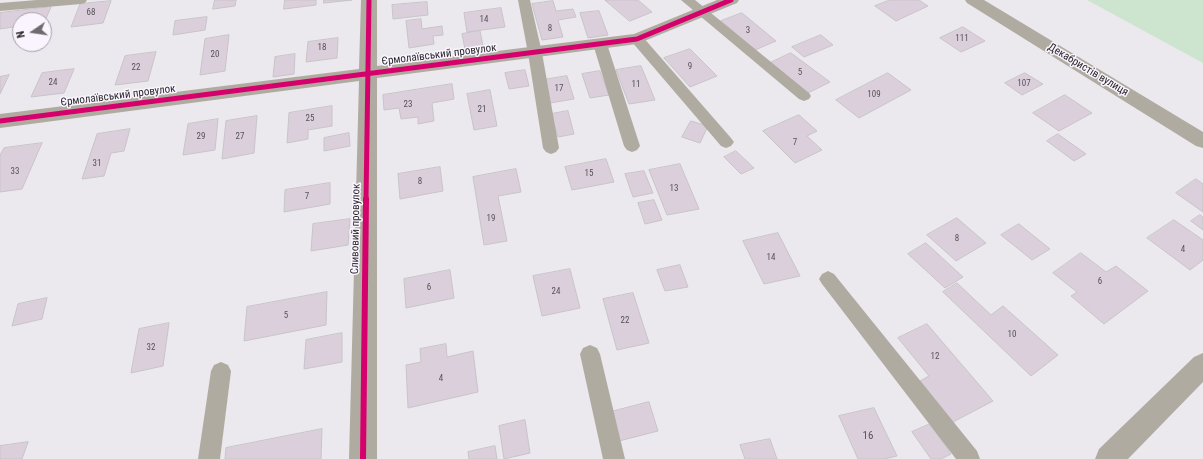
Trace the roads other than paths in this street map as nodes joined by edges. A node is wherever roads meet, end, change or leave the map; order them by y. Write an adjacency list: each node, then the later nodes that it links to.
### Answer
1 (81, 0): 7 (lane)
2 (369, 0): 12 (street, Сливовий провулок)
3 (524, 0): 11 (lane)
4 (688, 0): 8 (lane)
5 (731, 0): 8 (street, Єрмолаївський провулок)
6 (973, 0): 15 (street, Декабристів вулиця)
7 (0, 7)
8 (702, 12): 9 (street, Єрмолаївський провулок); 13 (lane)
9 (637, 39): 10 (street, Єрмолаївський провулок); 16 (lane)
10 (600, 44): 11 (street, Єрмолаївський провулок); 17 (lane)
11 (535, 53): 12 (street, Єрмолаївський провулок); 18 (lane)
12 (368, 74): 14 (street, Єрмолаївський провулок); 24 (street, Сливовий провулок)
13 (804, 96)
14 (0, 121)
15 (1203, 140)
16 (726, 142)
17 (632, 146)
18 (551, 148)
19 (828, 279): 26 (lane)
20 (590, 354): 25 (lane)
21 (1203, 365): 27 (street)
22 (221, 371): 23 (lane)
23 (210, 459)
24 (363, 459)
25 (614, 459)
26 (969, 459)
27 (1109, 459)

